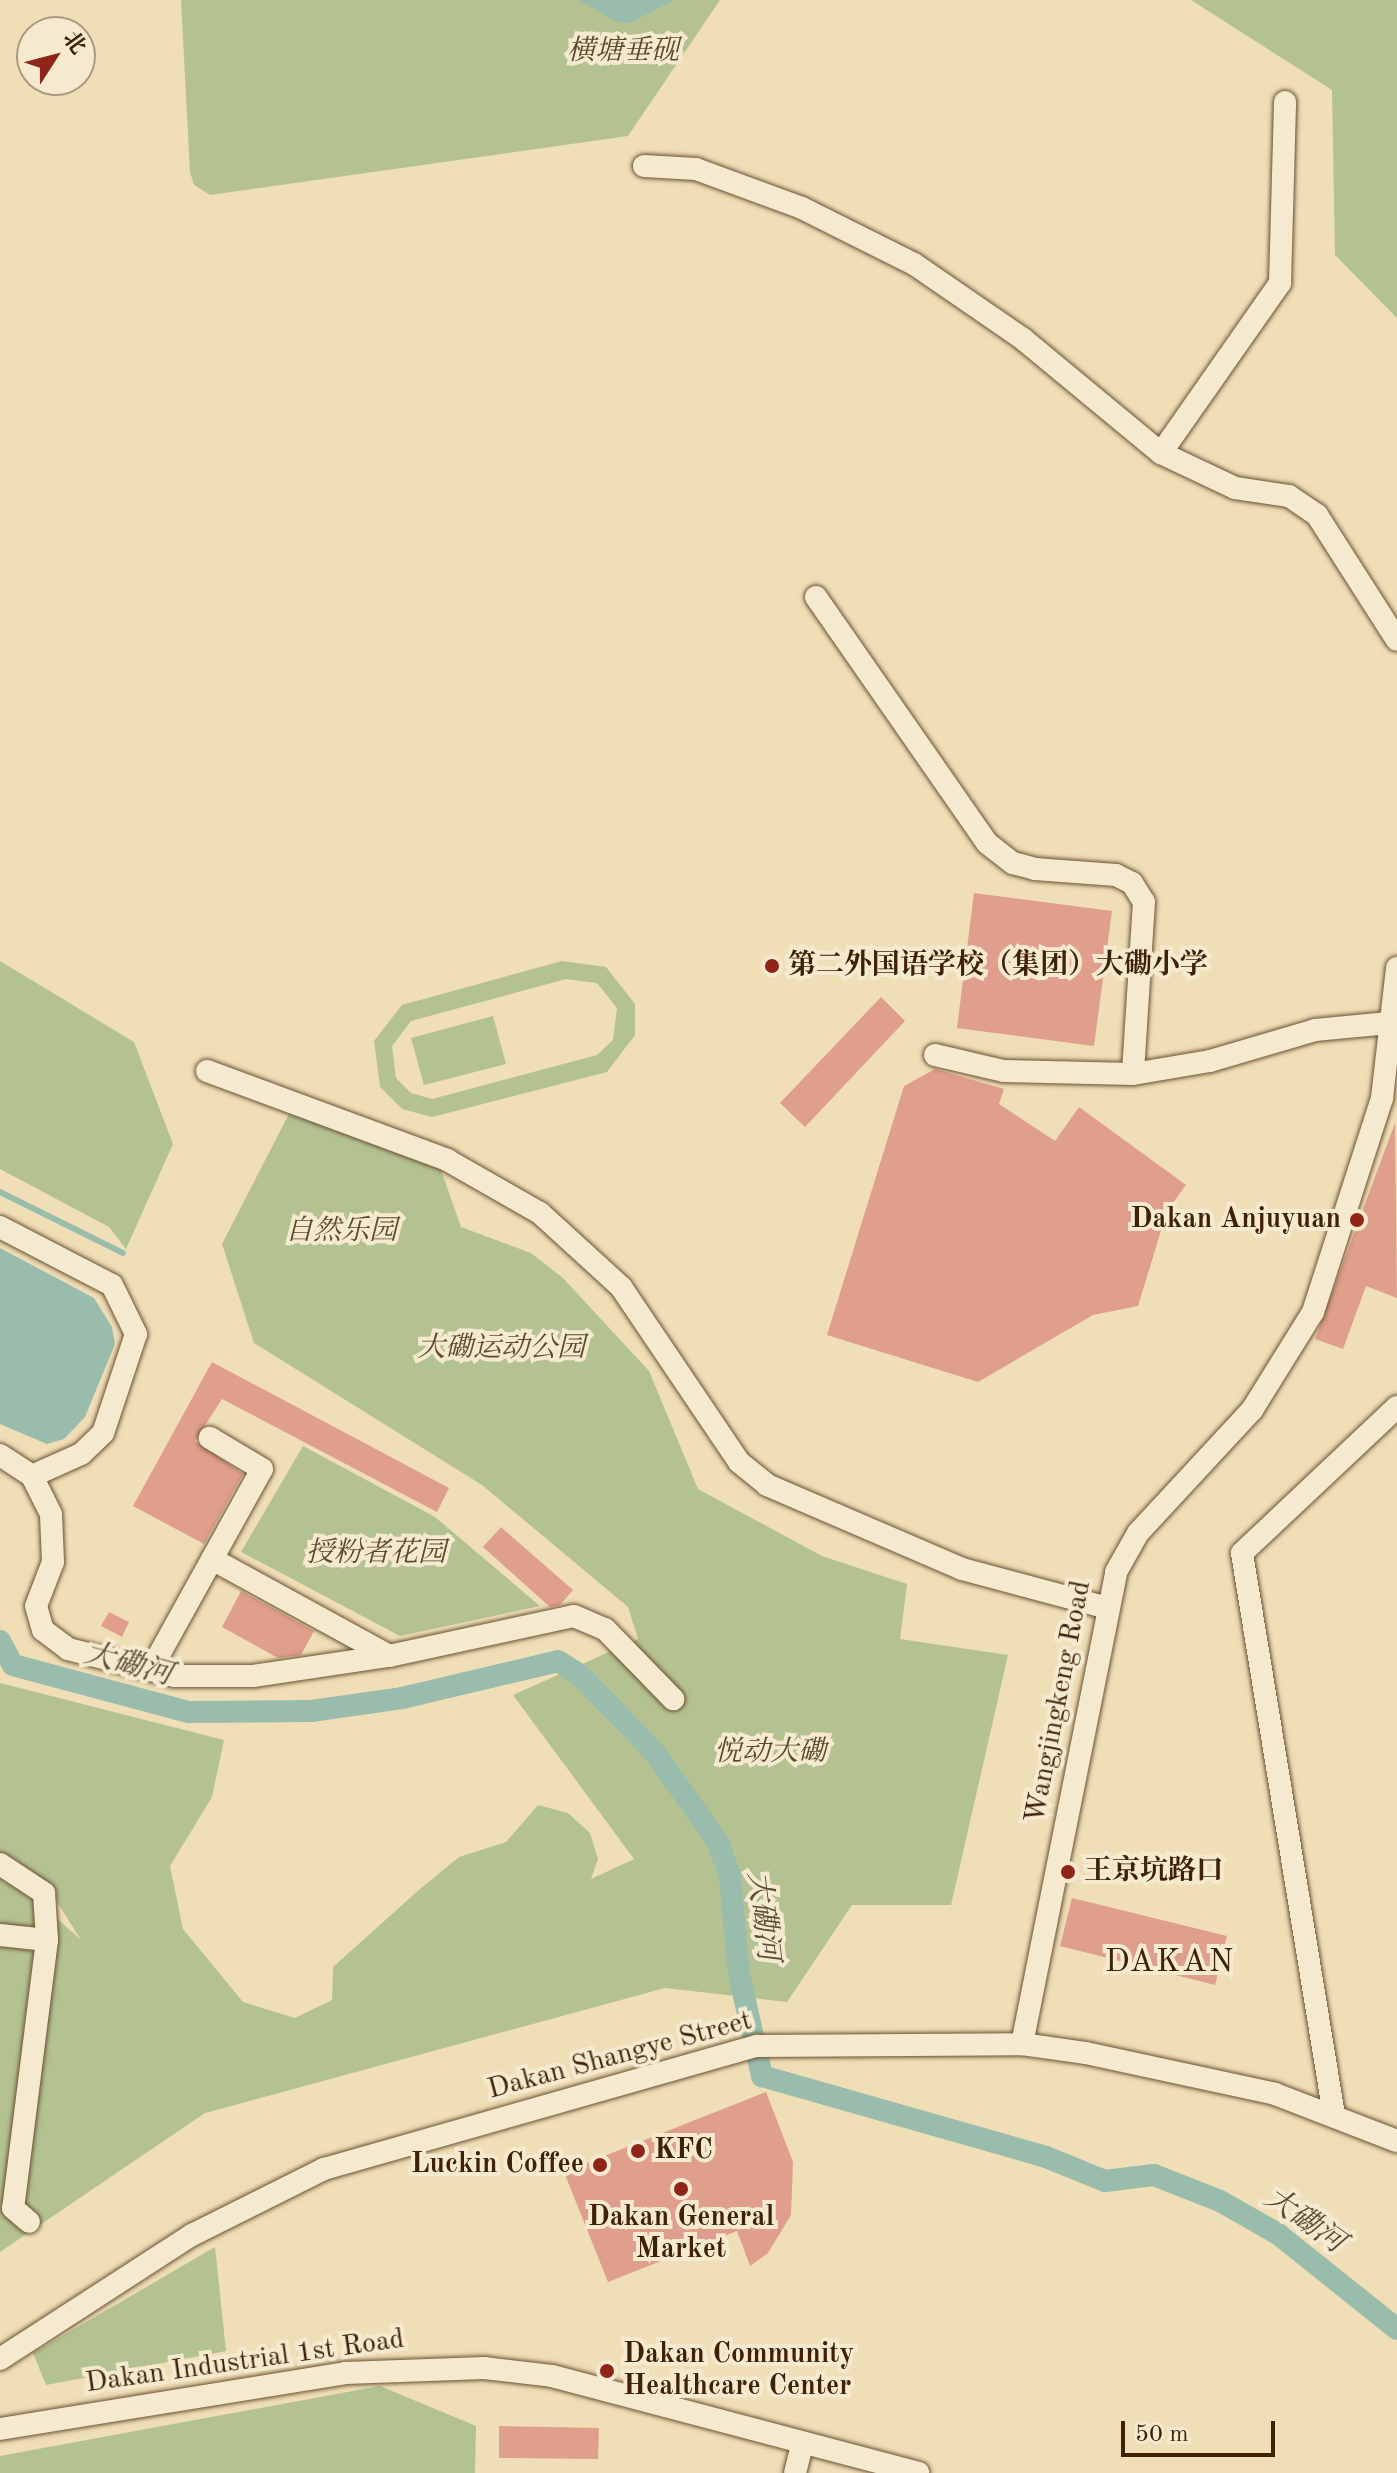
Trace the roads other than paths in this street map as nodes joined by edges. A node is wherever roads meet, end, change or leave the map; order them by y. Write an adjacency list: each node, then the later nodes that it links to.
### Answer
1 (1285, 102): 3 (street)
2 (644, 166): 3 (street)
3 (1161, 453): 5 (street)
4 (816, 597): 10 (street)
5 (1397, 640)
6 (1397, 968): 7 (street, Wangjingkeng Road)
7 (1389, 1023): 10 (street); 17 (street, Wangjingkeng Road)
8 (935, 1055): 10 (street)
9 (207, 1071): 17 (street)
10 (1133, 1074)
11 (0, 1227): 15 (street)
12 (1397, 1407): 25 (street)
13 (210, 1438): 16 (street)
14 (0, 1455): 15 (street)
15 (32, 1476): 19 (street)
16 (212, 1559): 18 (street); 19 (street)
17 (1108, 1608): 24 (street, Wangjingkeng Road)
18 (160, 1653)
19 (389, 1656): 20 (street)
20 (673, 1699)
21 (0, 1864): 23 (street)
22 (0, 1935): 23 (street)
23 (47, 1940): 27 (street)
24 (1022, 2044): 25 (street, Dakan Shangye Street); 28 (street, Dakan Shangye Street)
25 (1334, 2115): 26 (street, Dakan Shangye Street)
26 (1397, 2141)
27 (14, 2212)
28 (0, 2359)
29 (0, 2429): 30 (street, Dakan Industrial 1st Road)
30 (802, 2445): 31 (street); 32 (street, Dakan Industrial 1st Road)
31 (795, 2473)
32 (918, 2473)

